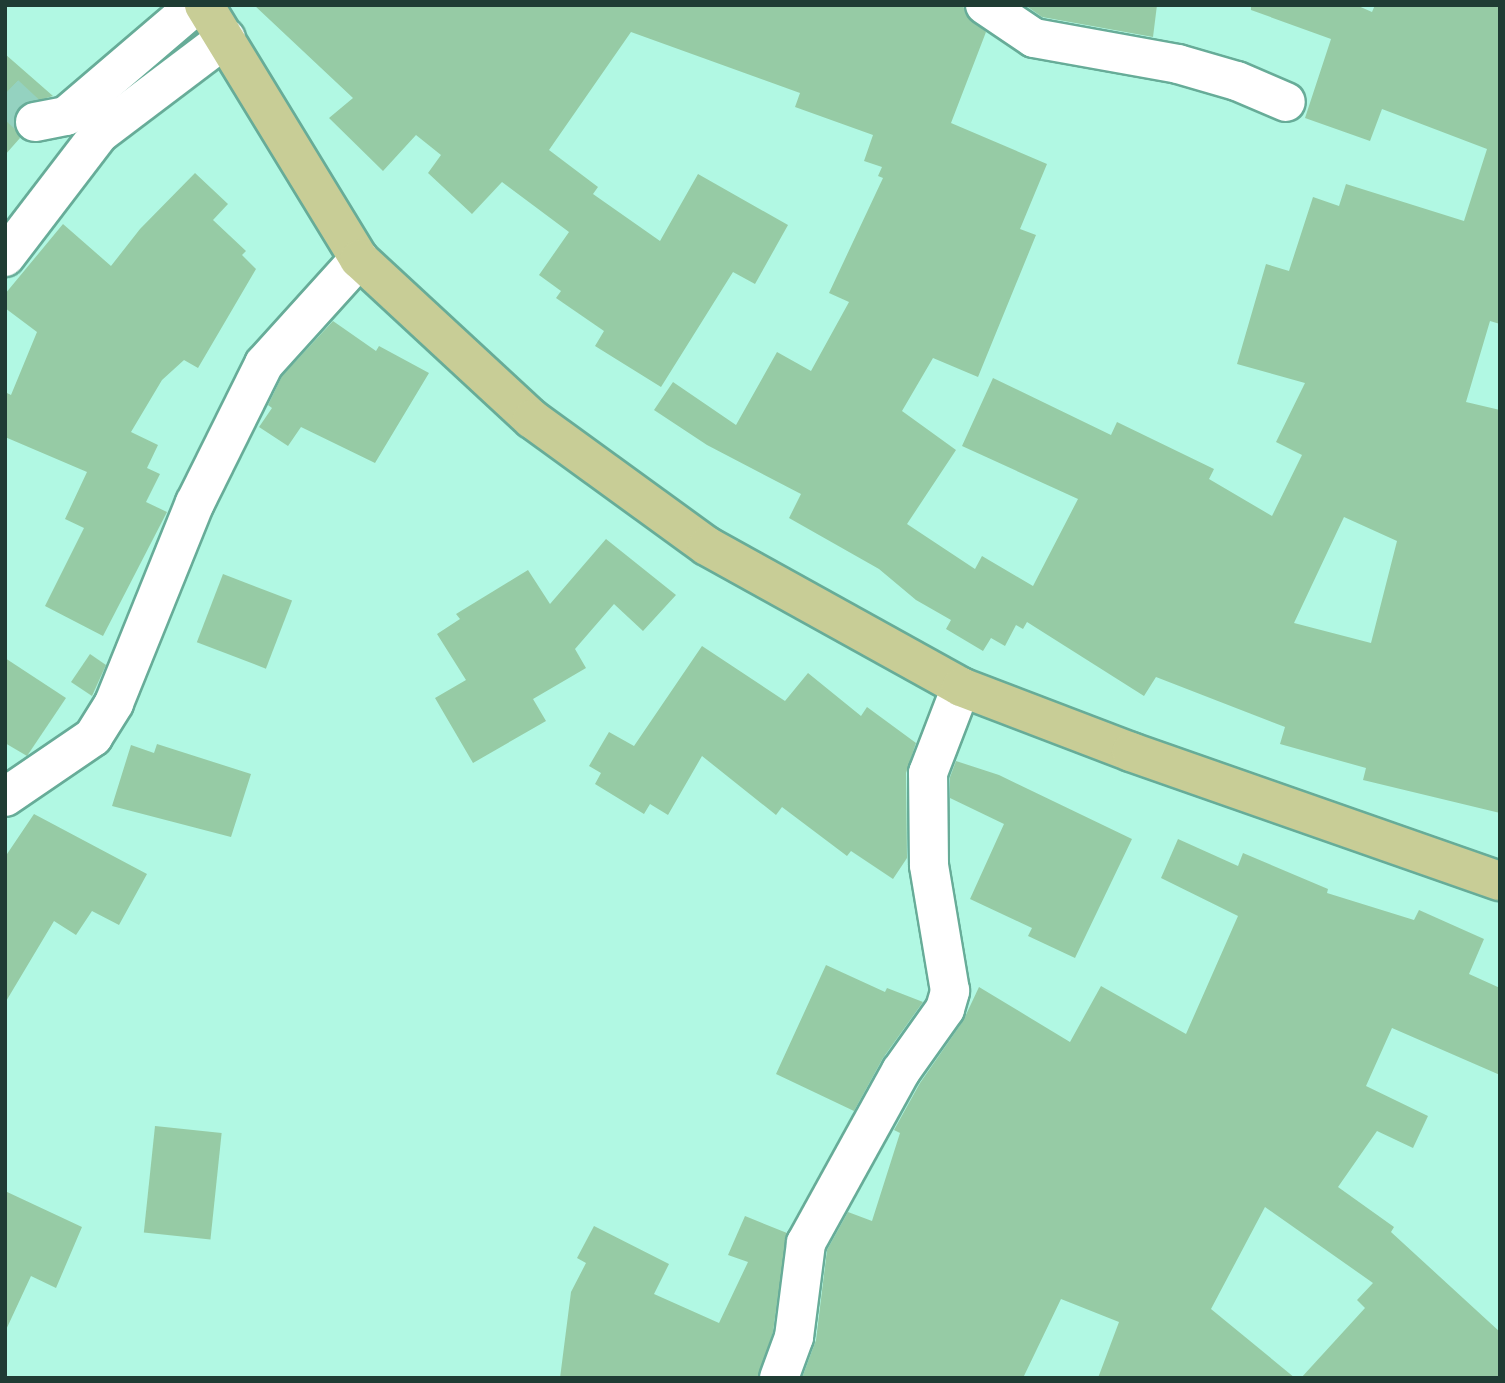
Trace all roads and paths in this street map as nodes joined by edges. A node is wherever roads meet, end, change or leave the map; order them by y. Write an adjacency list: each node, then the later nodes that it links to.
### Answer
1 (196, 5): 6 (street)
2 (204, 5): 4 (main road)
3 (985, 5): 5 (street)
4 (226, 38): 7 (street); 8 (main road)
5 (1286, 102)
6 (35, 122)
7 (5, 257)
8 (359, 258): 9 (main road); 10 (street)
9 (961, 687): 11 (main road); 12 (street)
10 (5, 797)
11 (1500, 881)
12 (779, 1378)

